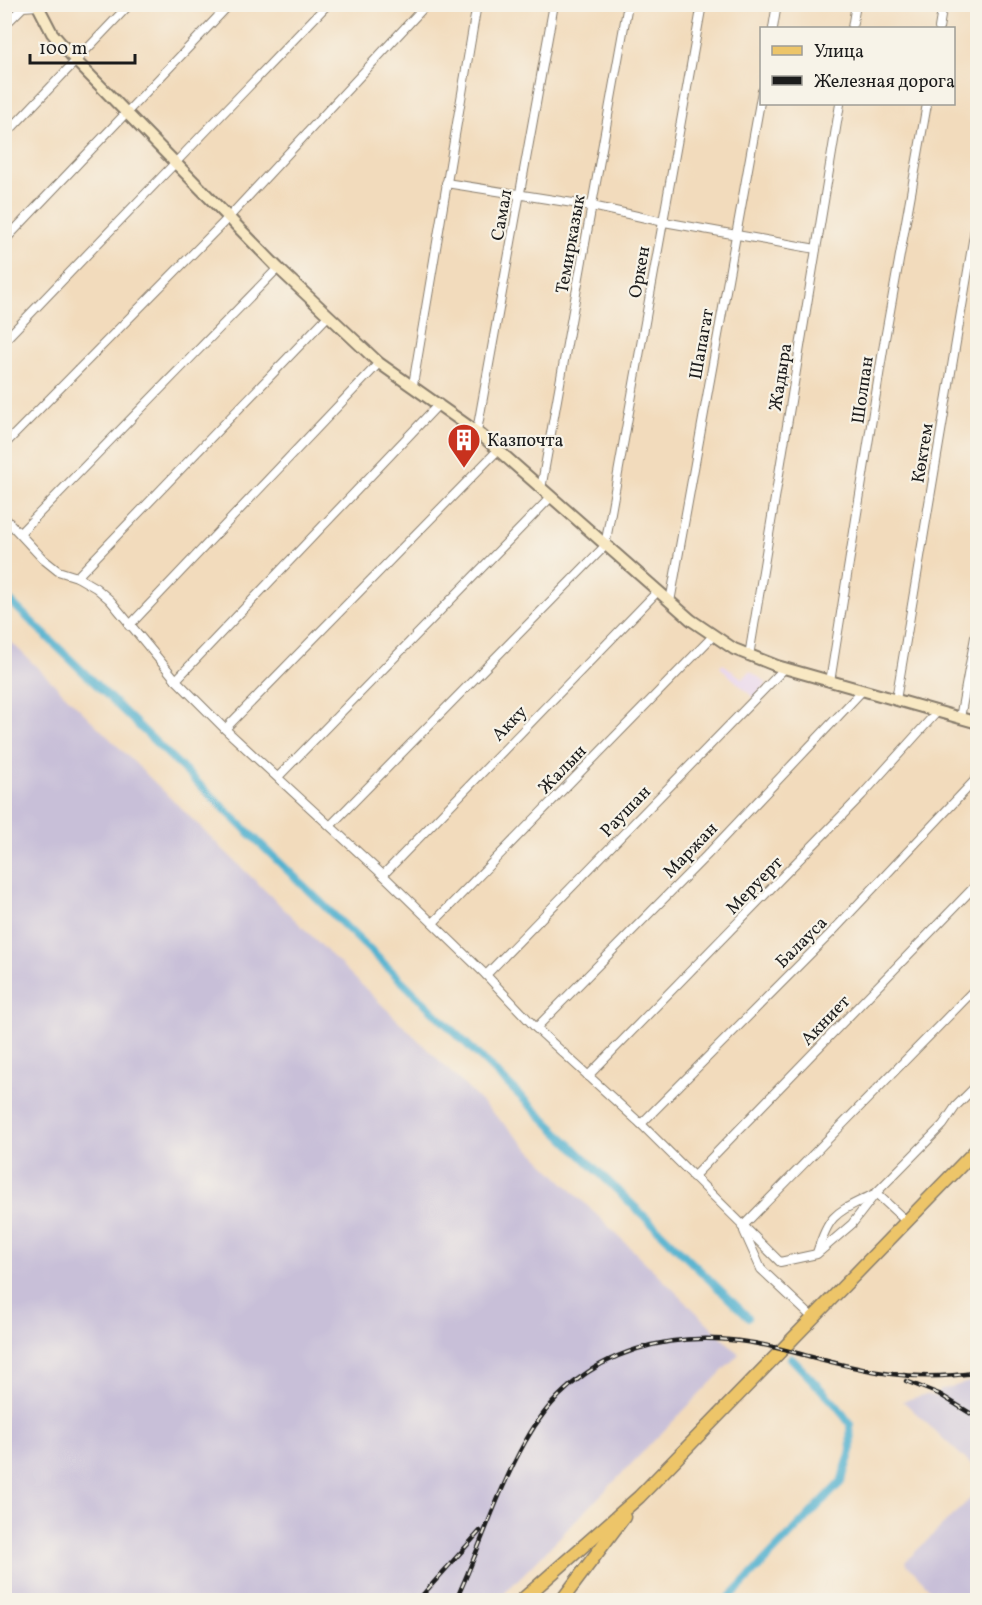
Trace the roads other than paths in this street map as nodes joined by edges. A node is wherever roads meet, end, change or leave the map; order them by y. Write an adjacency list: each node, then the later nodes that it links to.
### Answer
1 (130, 4): 17 (street)
2 (230, 4): 21 (street)
3 (328, 4): 23 (street)
4 (427, 4): 28 (street)
5 (477, 4): 24 (street)
6 (554, 4): 25 (street, Самал)
7 (628, 4): 26 (street, Темирказык)
8 (702, 4): 29 (street, Оркен)
9 (777, 4): 14 (street)
10 (856, 4): 15 (street)
11 (943, 4): 16 (street)
12 (37, 5): 13 (street); 17 (street)
13 (4, 26)
14 (773, 27)
15 (852, 27)
16 (939, 27)
17 (76, 61): 21 (street); 22 (street)
18 (760, 102): 30 (street, Шапагат)
19 (840, 105): 32 (street, Жадыра)
20 (927, 105): 56 (street, Шолпан)
21 (127, 112): 23 (street); 31 (street)
22 (4, 136)
23 (178, 163): 28 (street); 35 (street)
24 (446, 183): 25 (street); 37 (street)
25 (519, 196): 26 (street); 39 (street, Самал)
26 (592, 206): 29 (street); 42 (street, Темирказык)
27 (978, 212): 58 (street, Көктем)
28 (229, 216): 33 (street); 40 (street)
29 (664, 222): 30 (street); 46 (street, Оркен)
30 (736, 235): 32 (street); 49 (street, Шапагат)
31 (4, 241)
32 (816, 249): 53 (street, Жадыра)
33 (278, 268): 34 (street); 45 (street)
34 (328, 316): 36 (street); 47 (street)
35 (4, 341)
36 (379, 363): 37 (street); 51 (street)
37 (413, 385): 38 (street)
38 (440, 404): 39 (street); 55 (street)
39 (477, 432): 41 (street)
40 (4, 444)
41 (498, 450): 42 (street); 62 (street)
42 (541, 489): 43 (street)
43 (551, 497): 46 (street); 63 (street)
44 (4, 517): 45 (street)
45 (20, 533): 47 (street)
46 (605, 546): 48 (street); 65 (street)
47 (77, 577): 51 (street)
48 (657, 592): 49 (street); 66 (street, Акку)
49 (670, 602): 52 (street)
50 (978, 621): 60 (street)
51 (129, 626): 55 (street)
52 (713, 636): 53 (street); 68 (street, Жалын)
53 (749, 656): 54 (street)
54 (785, 668): 56 (street); 69 (street, Раушан)
55 (176, 680): 62 (street)
56 (830, 682): 57 (street)
57 (862, 691): 58 (street); 71 (street, Маржан)
58 (896, 700): 59 (street)
59 (937, 712): 60 (street); 72 (street, Меруерт)
60 (960, 718): 61 (street)
61 (978, 723)
62 (225, 729): 63 (street)
63 (278, 777): 65 (street)
64 (978, 777): 74 (street, Балауса)
65 (331, 825): 66 (street)
66 (383, 875): 68 (street)
67 (978, 883): 76 (street, Акниет)
68 (433, 923): 69 (street)
69 (486, 975): 71 (street)
70 (978, 986): 79 (street)
71 (536, 1028): 72 (street)
72 (588, 1076): 74 (street)
73 (978, 1084): 77 (street)
74 (641, 1124): 76 (street)
75 (978, 1148): 78 (main road)
76 (693, 1177): 79 (street)
77 (876, 1193): 78 (street); 80 (street); 80 (street)
78 (906, 1221): 81 (main road)
79 (742, 1227): 80 (street); 81 (street)
80 (817, 1254)
81 (813, 1318): 82 (main road)
82 (639, 1497): 83 (main road); 84 (main road)
83 (522, 1600)
84 (562, 1600)

